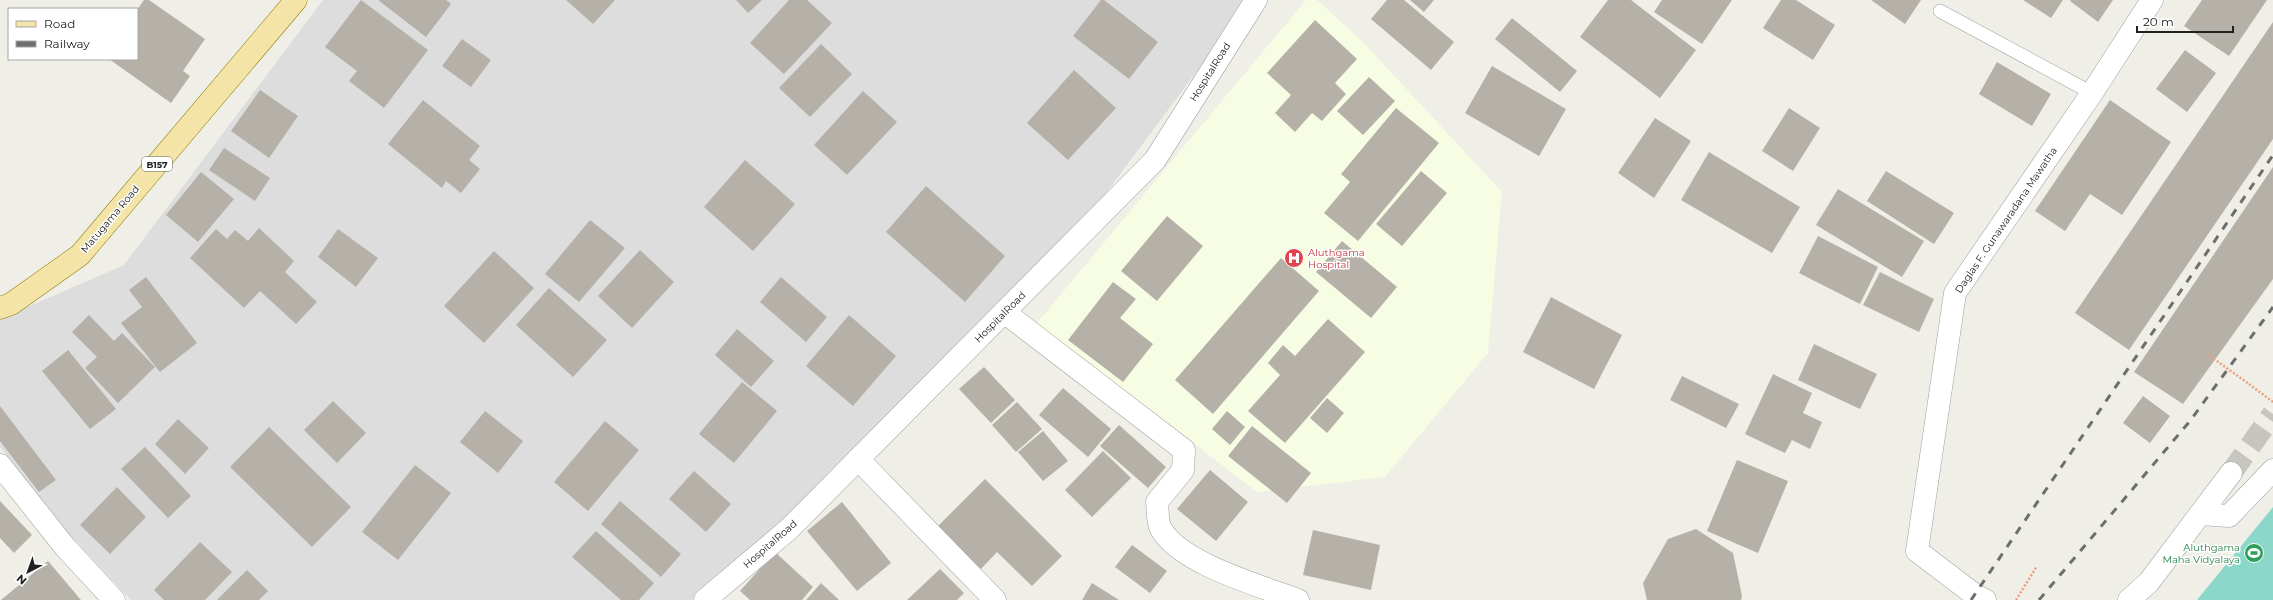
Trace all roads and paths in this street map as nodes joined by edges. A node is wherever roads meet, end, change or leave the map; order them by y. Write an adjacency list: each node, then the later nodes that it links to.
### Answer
1 (296, 0): 6 (main road, Matugama Road / B157)
2 (1256, 0): 7 (street, HospitalRoad)
3 (2152, 0): 5 (street, Daglas F. Gunawaradana Mawatha)
4 (1940, 11): 5 (lane)
5 (2092, 93): 20 (street, Daglas F. Gunawaradana Mawatha)
6 (0, 308)
7 (1004, 312): 10 (street, HospitalRoad); 19 (street)
8 (2207, 354): 9 (path, bridge)
9 (2273, 402)
10 (858, 459): 16 (street, HospitalRoad); 18 (street)
11 (0, 465): 17 (street)
12 (2273, 470): 14 (street)
13 (2231, 473): 14 (street)
14 (2200, 514): 22 (street)
15 (2037, 566): 21 (path)
16 (710, 599)
17 (114, 600)
18 (995, 600)
19 (1298, 600)
20 (1985, 600)
21 (2016, 600)
22 (2130, 600)

